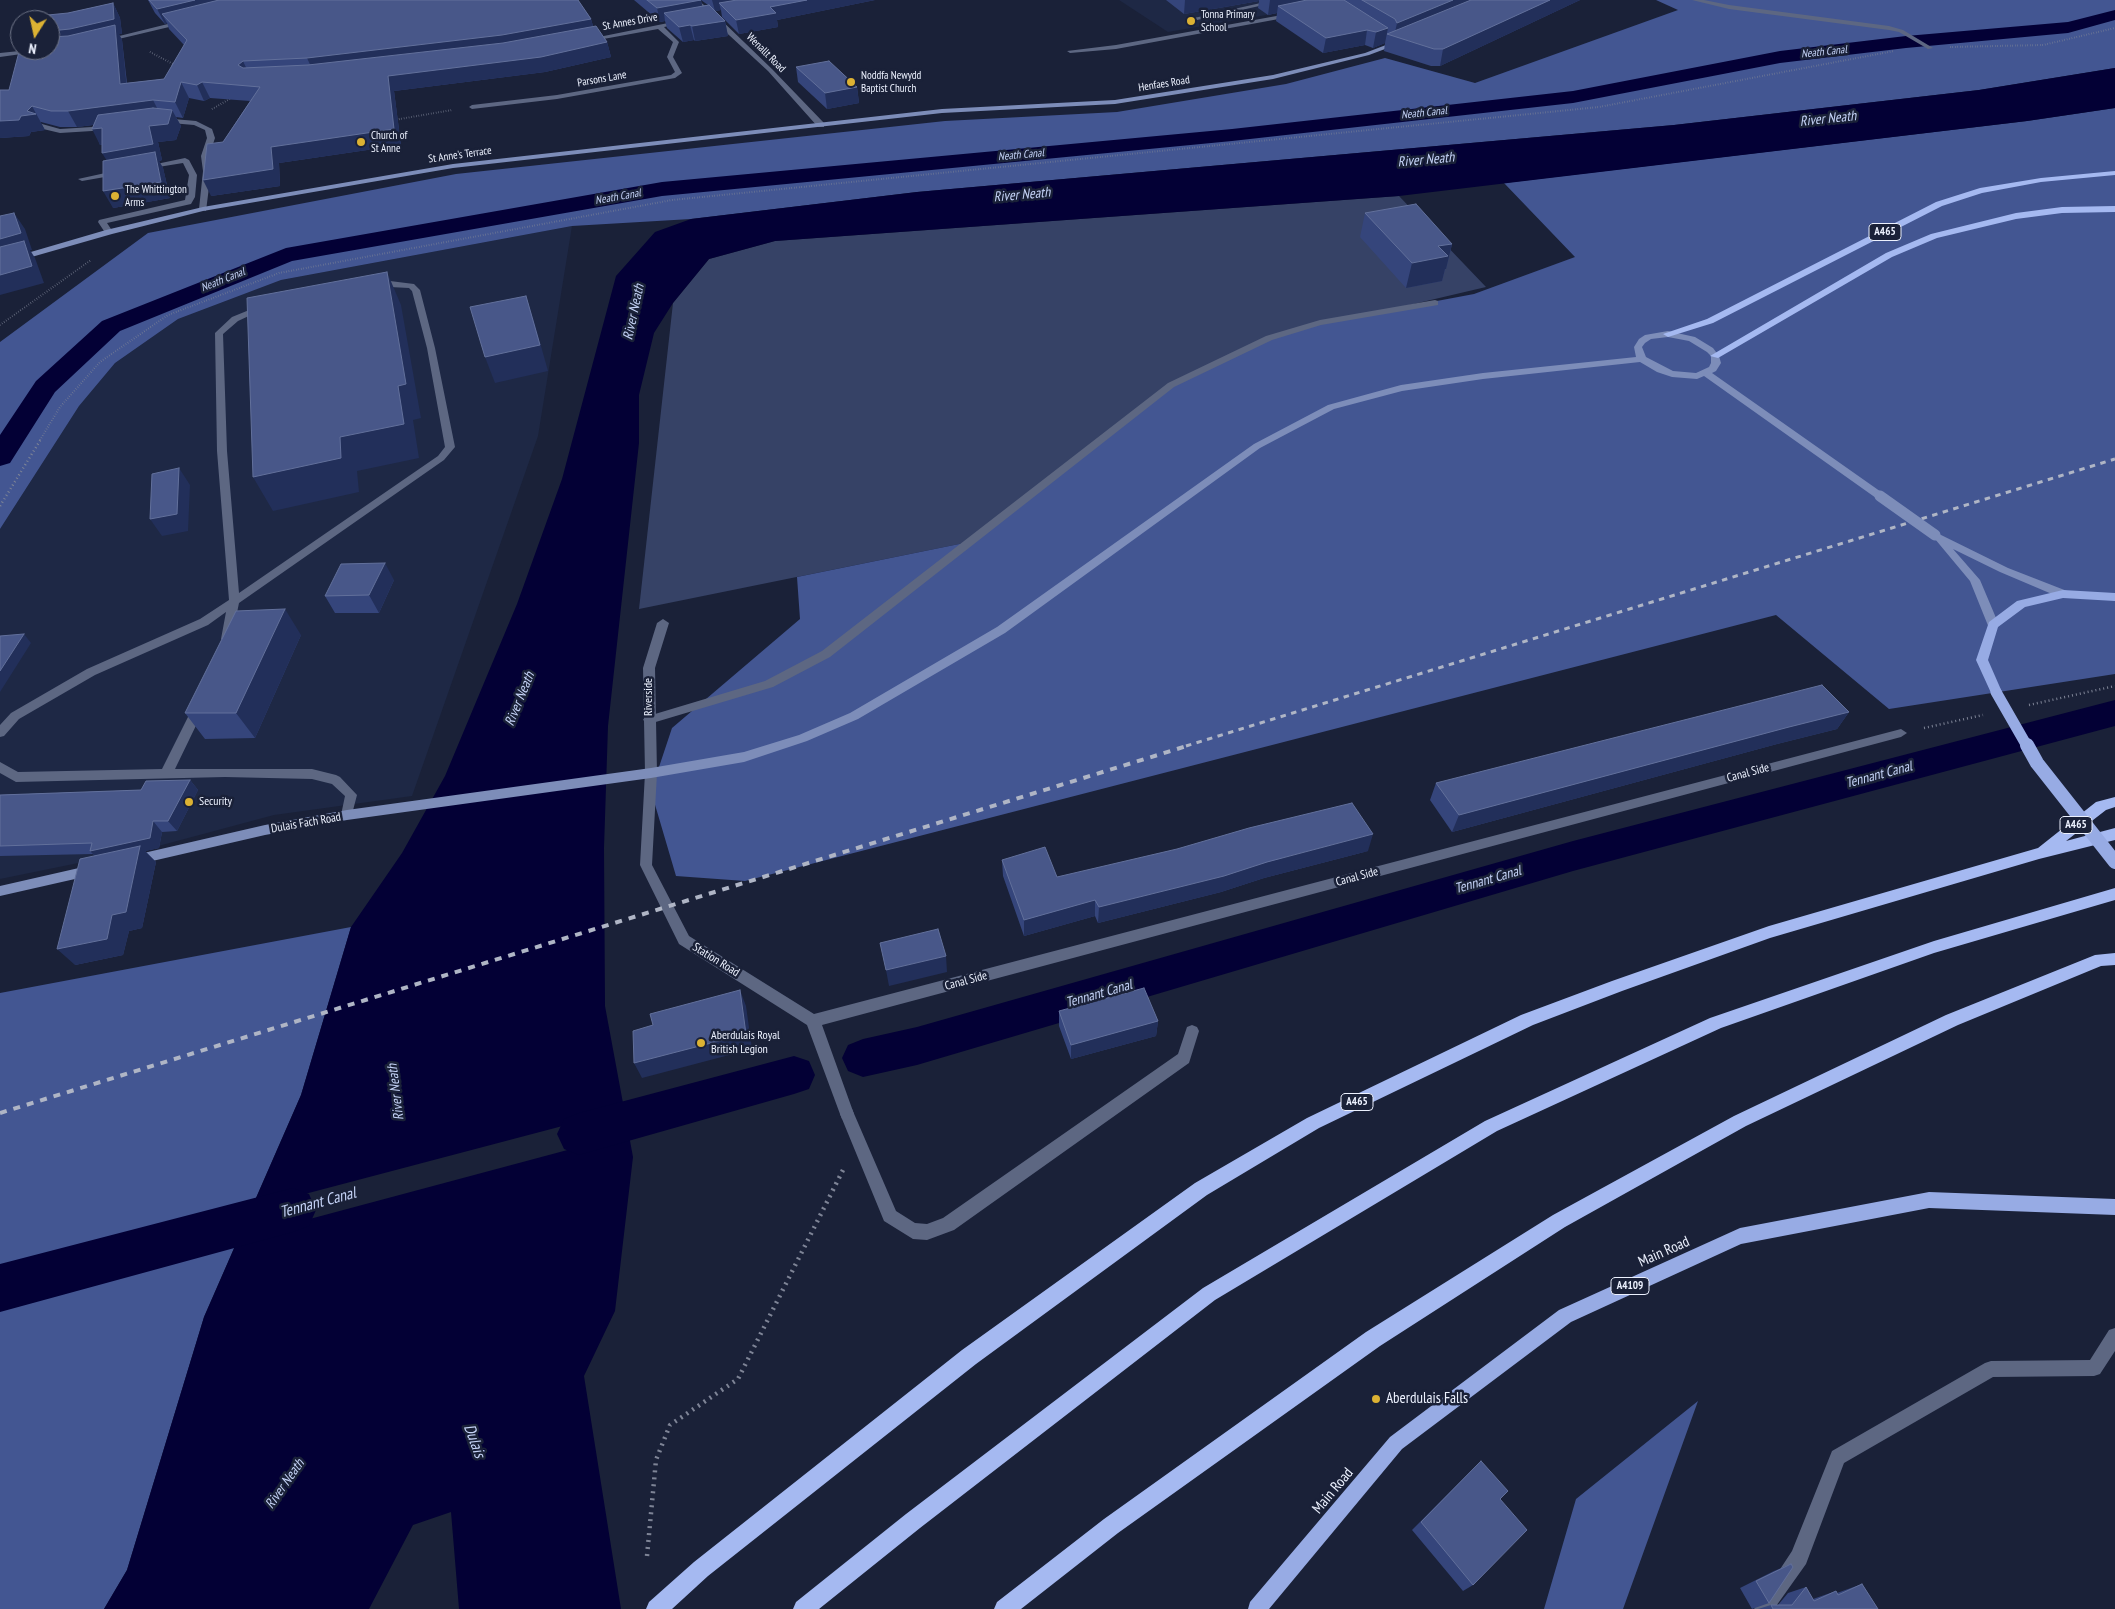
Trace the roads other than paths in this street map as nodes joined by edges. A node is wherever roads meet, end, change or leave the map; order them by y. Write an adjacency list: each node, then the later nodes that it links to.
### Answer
1 (694, 0): 6 (street, Wenallt Road)
2 (1283, 0): 8 (street)
3 (1695, 0): 15 (street)
4 (1298, 14): 16 (street)
5 (724, 15): 6 (street)
6 (715, 17): 7 (street); 19 (street, Wenallt Road)
7 (706, 18)
8 (1197, 18)
9 (188, 21): 14 (street)
10 (688, 22): 11 (street, St Annes Drive)
11 (660, 27): 13 (street, St Annes Drive); 17 (street, Parsons Lane)
12 (1409, 37): 19 (main road, Henfaes Road)
13 (584, 40)
14 (95, 42)
15 (1930, 48)
16 (1070, 51)
17 (472, 107)
18 (151, 122): 27 (street)
19 (821, 124): 27 (main road, St Anne's Terrace)
20 (42, 126): 21 (street)
21 (113, 127)
22 (138, 168): 28 (street)
23 (128, 170): 25 (street)
24 (2115, 173): 33 (highway, A465)
25 (82, 179)
26 (2115, 209): 34 (highway, A465)
27 (203, 210): 28 (main road, St Anne's Terrace)
28 (109, 232): 29 (main road, St Anne's Terrace)
29 (0, 264)
30 (364, 288): 40 (street)
31 (1435, 303): 45 (street)
32 (270, 306): 40 (street)
33 (1668, 334): 34 (main road); 35 (main road)
34 (1715, 356): 36 (main road)
35 (1642, 359): 36 (main road); 49 (main road, Dulais Fach Road)
36 (1706, 373): 37 (main road, bridge)
37 (1935, 535): 38 (main road); 42 (main road)
38 (2063, 594): 39 (main road); 42 (main road)
39 (2115, 597)
40 (234, 600): 43 (street); 46 (street)
41 (663, 623): 45 (street, Riverside)
42 (1993, 625): 55 (main road, bridge)
43 (224, 648)
44 (204, 697): 50 (street)
45 (649, 720): 49 (street, Riverside)
46 (0, 733)
47 (1901, 733): 61 (street, Canal Side)
48 (0, 767): 50 (street)
49 (651, 773): 52 (main road, Dulais Fach Road); 61 (street, Station Road)
50 (166, 774): 52 (street)
51 (2115, 802): 54 (highway, A465)
52 (348, 815): 56 (main road, Dulais Fach Road)
53 (2115, 834): 54 (highway, A465)
54 (2039, 853): 65 (highway, A465)
55 (2115, 862)
56 (123, 863)
57 (104, 867): 58 (main road)
58 (0, 891)
59 (2115, 894): 66 (highway)
60 (2115, 959): 67 (highway)
61 (813, 1021): 62 (street)
62 (1192, 1031)
63 (2115, 1207): 68 (main road, Main Road / A4109)
64 (2115, 1336): 69 (street)
65 (656, 1609)
66 (803, 1609)
67 (1004, 1609)
68 (1257, 1609)
69 (1763, 1609)

